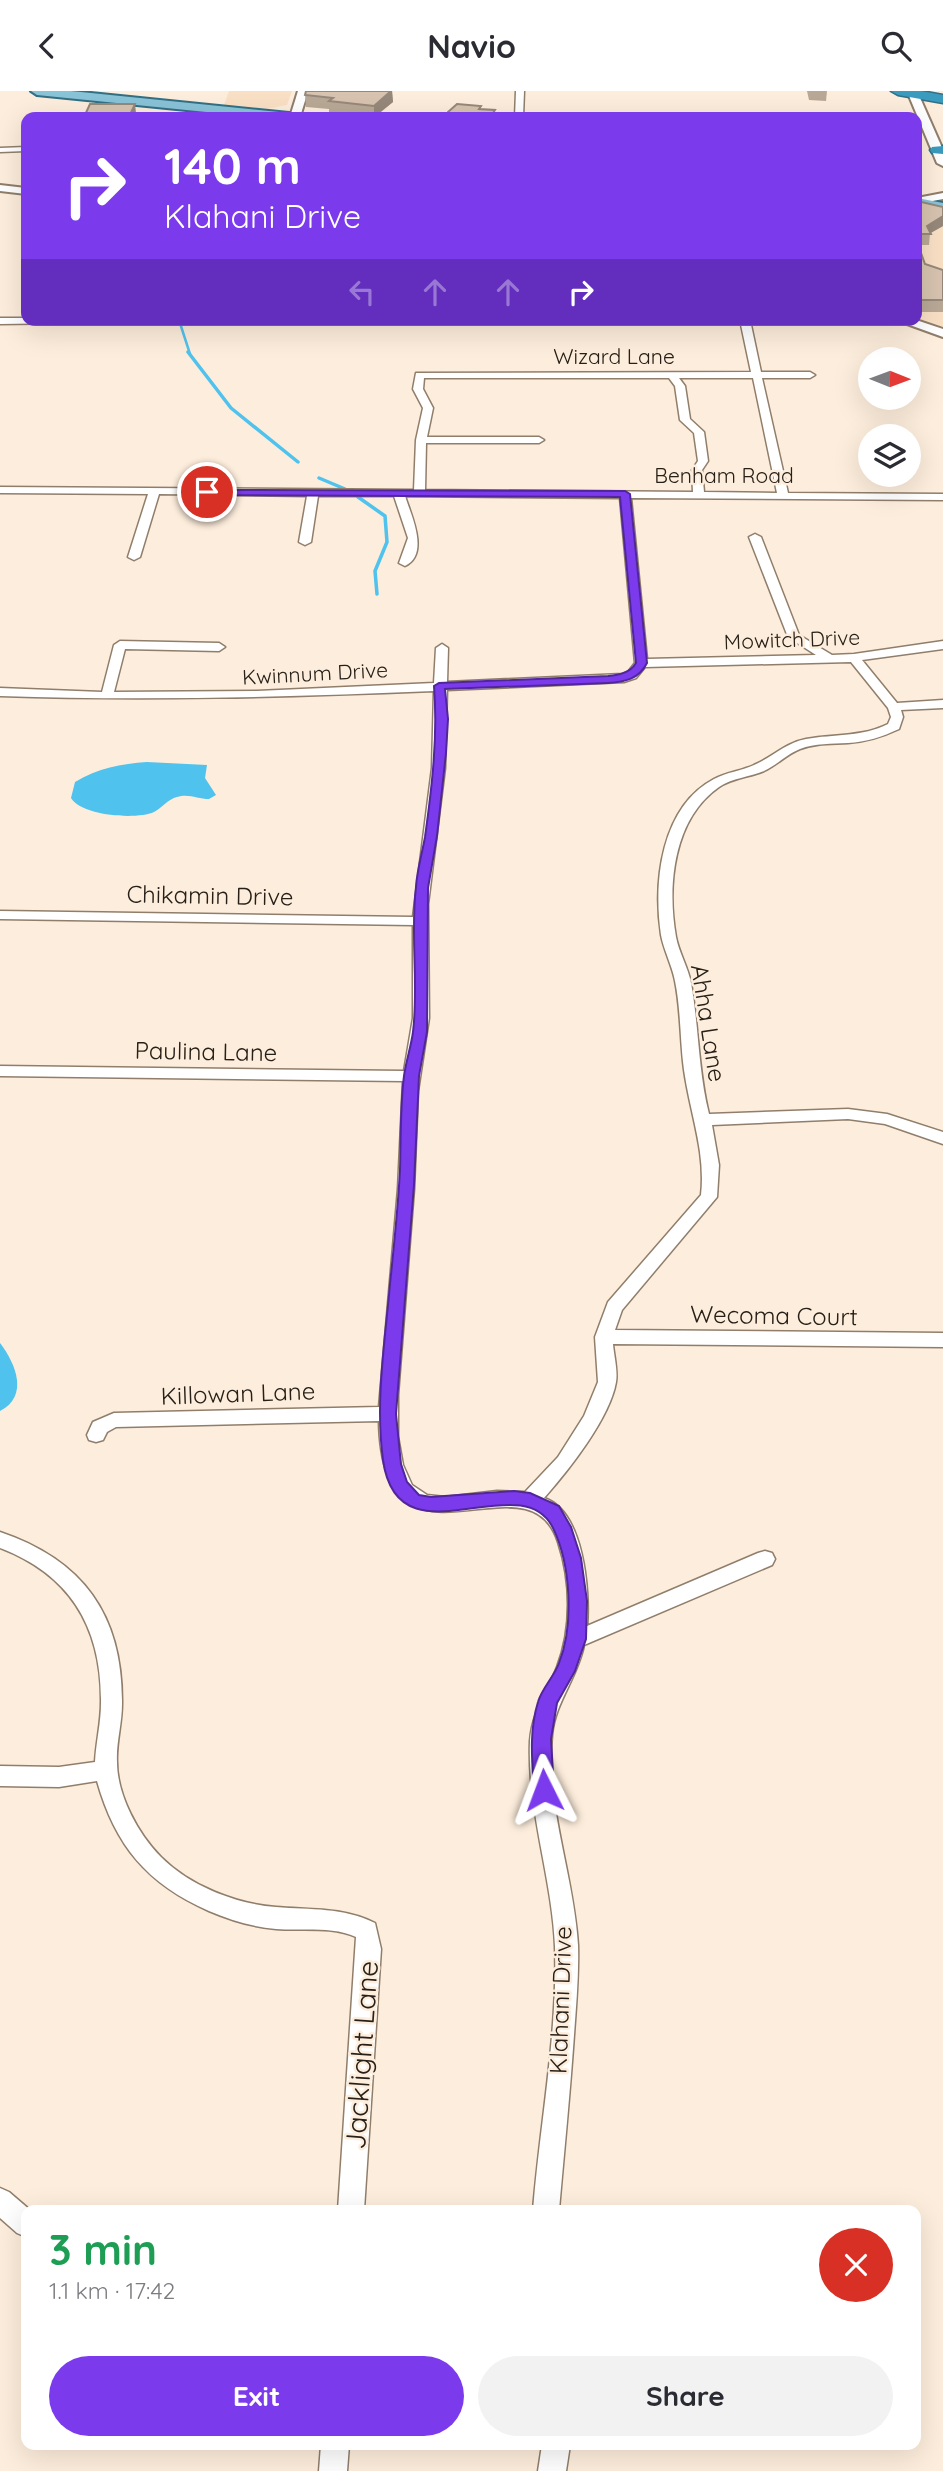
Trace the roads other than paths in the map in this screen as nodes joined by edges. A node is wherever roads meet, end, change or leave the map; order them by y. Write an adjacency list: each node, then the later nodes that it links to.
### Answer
1 (37, 91): 9 (main road)
2 (303, 91): 10 (main road)
3 (520, 91): 11 (street)
4 (898, 91): 6 (highway)
5 (928, 91): 7 (highway)
6 (913, 92): 8 (highway); 14 (main road)
7 (943, 94)
8 (943, 99)
9 (241, 112)
10 (297, 112)
11 (519, 112)
12 (21, 149): 13 (street)
13 (0, 150)
14 (941, 154)
15 (0, 188): 16 (main road)
16 (21, 190)
17 (943, 196): 18 (main road)
18 (922, 200)
19 (922, 202): 20 (main road)
20 (943, 207)
21 (0, 321): 22 (street)
22 (21, 321)
23 (747, 326): 26 (street)
24 (921, 326): 25 (main road)
25 (943, 333)
26 (757, 375): 27 (street, Wizard Lane); 28 (street, Wizard Lane); 38 (street)
27 (810, 375)
28 (673, 377): 29 (street, Wizard Lane); 37 (street)
29 (421, 440): 30 (street); 35 (street)
30 (539, 440)
31 (0, 490): 32 (street, Benham Road)
32 (154, 492): 33 (street, Benham Road); 42 (street)
33 (313, 493): 34 (street, Benham Road); 41 (street)
34 (398, 493): 35 (street, Benham Road); 43 (street)
35 (419, 493): 36 (street, Benham Road)
36 (625, 494): 37 (street, Benham Road); 49 (street)
37 (699, 495): 38 (street, Benham Road)
38 (783, 495): 39 (street, Benham Road)
39 (943, 497)
40 (755, 537): 47 (street)
41 (305, 543)
42 (134, 557)
43 (405, 563)
44 (943, 645): 48 (street, Mowitch Drive)
45 (219, 647): 52 (street)
46 (442, 648): 50 (street)
47 (827, 657): 48 (street, Mowitch Drive); 49 (street, Mowitch Drive)
48 (853, 658): 54 (street)
49 (641, 663): 50 (street, Kwinnum Drive)
50 (439, 686): 52 (street, Kwinnum Drive); 56 (street)
51 (0, 692): 52 (street, Kwinnum Drive)
52 (107, 696)
53 (943, 704): 54 (street)
54 (894, 707): 59 (street, Ahha Lane)
55 (0, 915): 56 (street, Chikamin Drive)
56 (420, 921): 58 (street)
57 (0, 1071): 58 (street, Paulina Lane)
58 (411, 1076): 63 (street)
59 (704, 1121): 60 (street); 61 (street, Ahha Lane)
60 (943, 1138)
61 (604, 1337): 62 (street, Wecoma Court); 65 (street, Ahha Lane)
62 (943, 1340)
63 (388, 1414): 64 (street, Killowan Lane); 65 (street)
64 (96, 1435)
65 (530, 1500): 68 (street, Klahani Drive)
66 (0, 1540): 69 (street, Jacklight Lane)
67 (765, 1559): 68 (street)
68 (577, 1639): 73 (street, Klahani Drive)
69 (106, 1770): 70 (street); 72 (street, Jacklight Lane)
70 (0, 1776)
71 (0, 2201): 74 (street)
72 (351, 2205)
73 (546, 2205)
74 (21, 2220)
75 (335, 2450): 77 (street)
76 (555, 2450): 78 (street)
77 (333, 2471)
78 (552, 2471)

